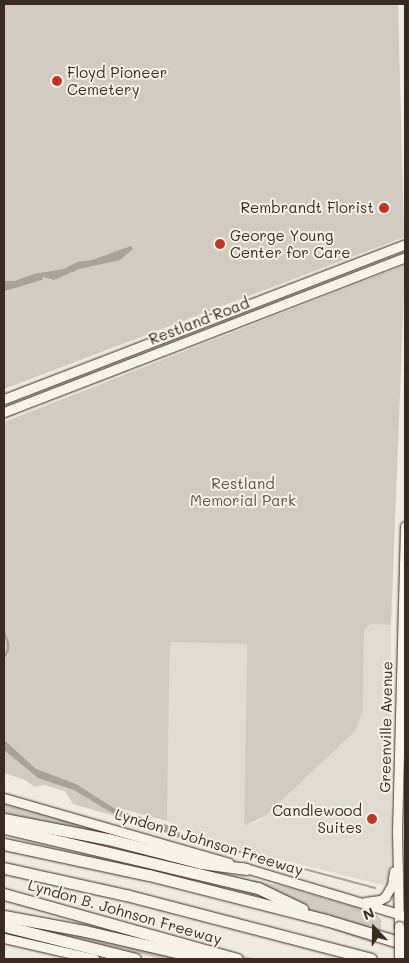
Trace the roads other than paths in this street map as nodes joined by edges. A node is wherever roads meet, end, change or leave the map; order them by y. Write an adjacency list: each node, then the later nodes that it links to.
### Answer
1 (405, 244): 3 (main road, Restland Road)
2 (405, 256): 4 (main road, Restland Road)
3 (4, 399)
4 (4, 412)
5 (405, 526): 6 (main road, Greenville Avenue)
6 (404, 647): 7 (main road, Greenville Avenue)
7 (402, 759): 12 (main road, Greenville Avenue)
8 (4, 798): 14 (main road, Lyndon B Johnson Freeway)
9 (4, 818): 14 (highway)
10 (4, 828): 19 (highway)
11 (4, 844): 19 (highway)
12 (398, 856): 16 (main road); 17 (main road, Greenville Avenue)
13 (4, 868): 27 (highway)
14 (247, 869): 16 (main road, Lyndon B Johnson Freeway)
15 (4, 894): 26 (highway, Lyndon B. Johnson Freeway)
16 (358, 903): 17 (main road, Lyndon B Johnson Freeway)
17 (402, 915): 28 (main road, Greenville Avenue, bridge)
18 (4, 916): 25 (highway)
19 (326, 920): 22 (highway)
20 (4, 926): 24 (highway)
21 (4, 938): 23 (main road)
22 (405, 944)
23 (95, 959)
24 (135, 959)
25 (206, 959)
26 (237, 959)
27 (371, 959)
28 (398, 959)

